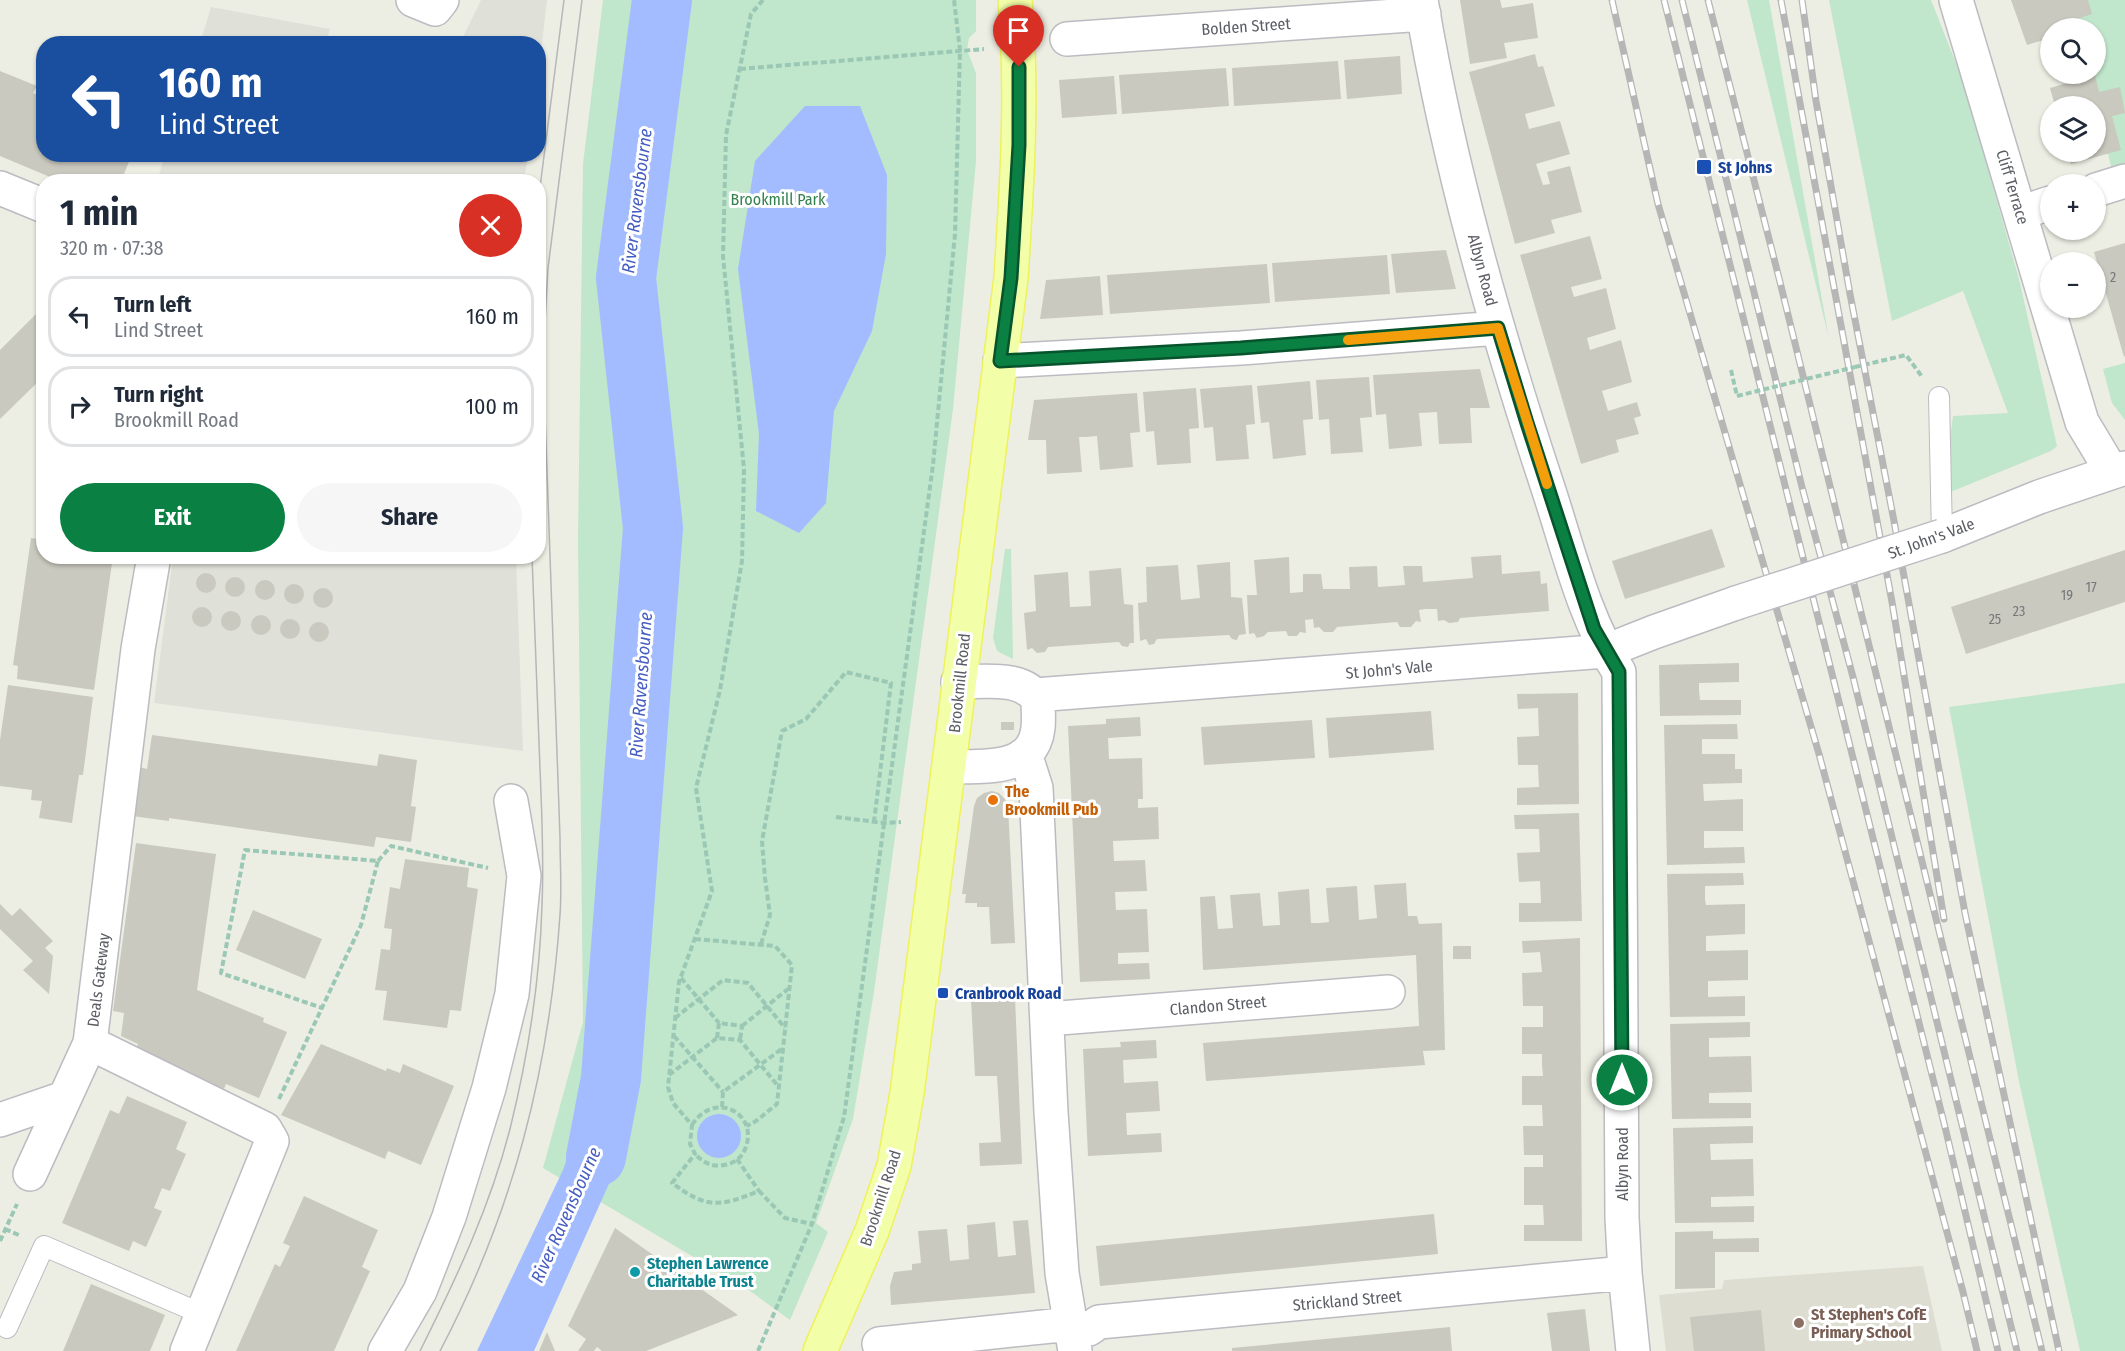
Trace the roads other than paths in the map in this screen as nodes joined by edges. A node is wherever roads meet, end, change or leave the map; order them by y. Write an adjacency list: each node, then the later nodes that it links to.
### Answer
1 (413, 0): 2 (street)
2 (442, 0)
3 (1015, 0): 13 (main road, Brookmill Road)
4 (1956, 0): 11 (street, Cliff Terrace)
5 (1422, 7): 6 (street, Bolden Street); 12 (street, Albyn Road)
6 (1067, 39)
7 (2125, 181): 8 (street)
8 (2106, 187)
9 (0, 188): 10 (street)
10 (36, 203)
11 (2035, 208): 15 (street, Cliff Terrace)
12 (1498, 328): 13 (street); 19 (street, Albyn Road)
13 (1000, 361): 20 (main road, Brookmill Road)
14 (1939, 397): 16 (lane)
15 (2118, 470): 16 (street, St. John's Vale)
16 (1942, 536): 18 (street, St. John's Vale, bridge)
17 (153, 564): 27 (street, Deals Gateway)
18 (1736, 603): 19 (street, St John's Vale)
19 (1606, 651): 21 (street, St John's Vale); 31 (street, Albyn Road)
20 (958, 682): 21 (street, St John's Vale); 23 (main road, Brookmill Road)
21 (1035, 695): 22 (street)
22 (1022, 756): 23 (street); 26 (street)
23 (950, 767): 38 (main road, Brookmill Road)
24 (511, 801): 37 (street)
25 (1388, 992): 26 (street, Clandon Street)
26 (1047, 1019): 34 (street)
27 (90, 1043): 28 (street); 32 (street, Deals Gateway)
28 (64, 1098): 29 (street); 30 (street)
29 (0, 1120)
30 (30, 1174)
31 (1625, 1273): 34 (street, Strickland Street); 39 (street, Albyn Road)
32 (202, 1314): 33 (lane); 36 (street)
33 (8, 1328)
34 (1079, 1332): 35 (street, Strickland Street)
35 (879, 1344)
36 (187, 1351)
37 (385, 1351)
38 (820, 1351)
39 (1633, 1351)

